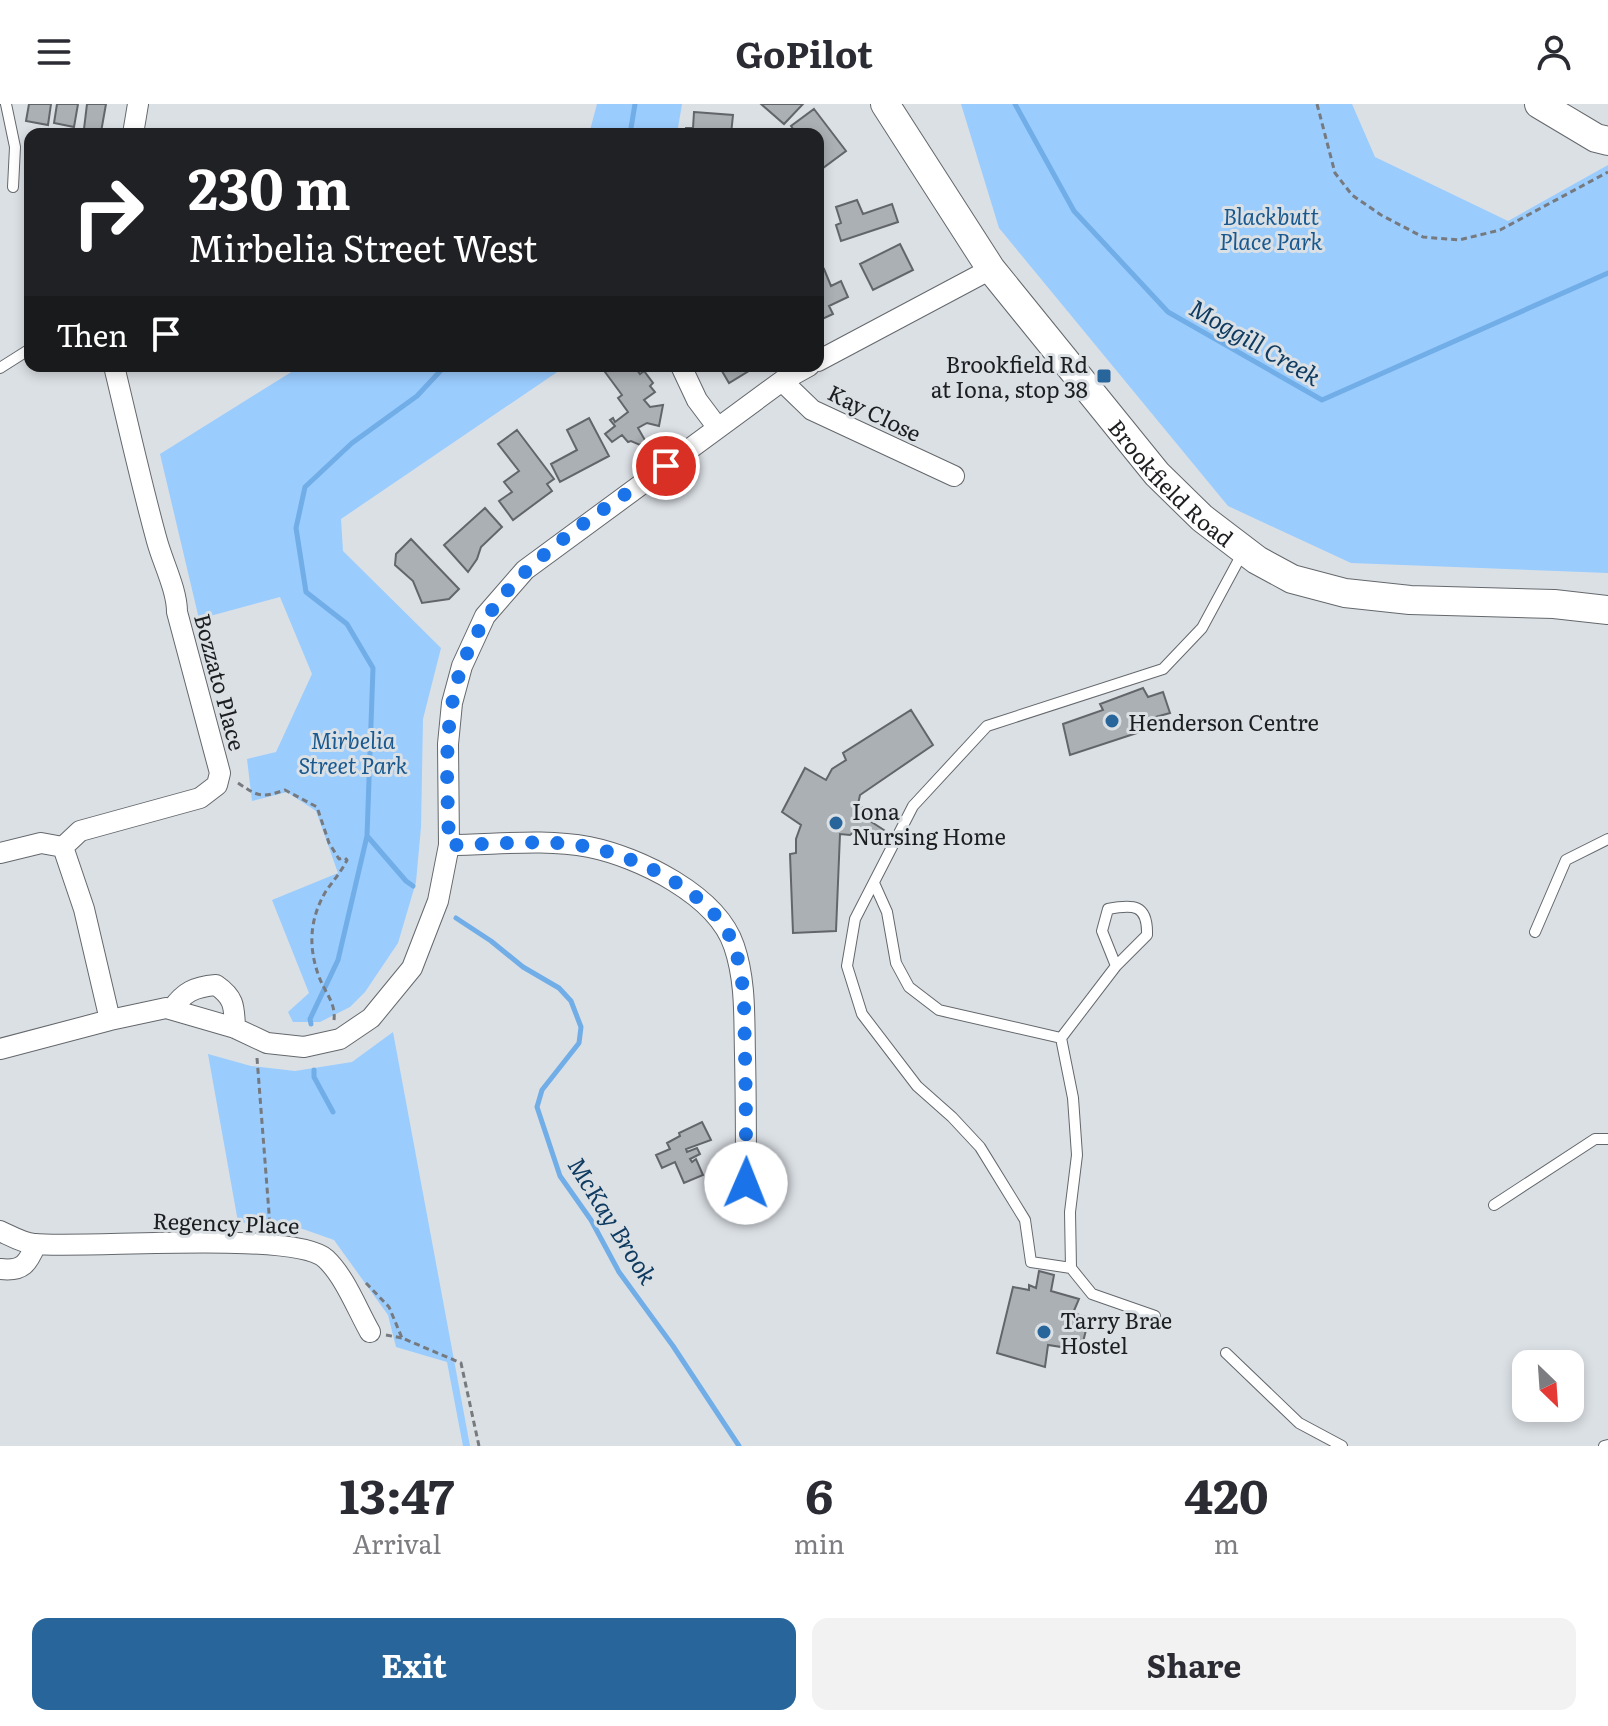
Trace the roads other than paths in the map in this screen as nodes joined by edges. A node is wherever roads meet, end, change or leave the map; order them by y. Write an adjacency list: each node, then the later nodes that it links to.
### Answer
1 (6, 104): 7 (lane)
2 (138, 104): 5 (street)
3 (885, 104): 8 (main road, Brookfield Road)
4 (1539, 104): 6 (main road)
5 (134, 128)
6 (1608, 141)
7 (13, 187)
8 (991, 269): 10 (street); 18 (main road, Brookfield Road)
9 (24, 353): 11 (lane)
10 (824, 358)
11 (0, 368)
12 (115, 372): 22 (street, Bozzato Place)
13 (684, 372): 16 (street)
14 (798, 372): 15 (street)
15 (782, 381): 16 (street); 17 (street, Kay Close)
16 (718, 428): 21 (street)
17 (954, 476)
18 (1244, 550): 19 (main road, Brookfield Road); 24 (lane)
19 (1608, 610)
20 (1608, 839): 25 (lane)
21 (449, 845): 29 (street); 33 (street)
22 (63, 847): 23 (street); 28 (street)
23 (0, 853)
24 (874, 883): 30 (lane); 37 (lane)
25 (1535, 932)
26 (1116, 966): 26 (lane); 30 (lane)
27 (172, 1009): 28 (street); 29 (street); 29 (street)
28 (110, 1020): 31 (street)
29 (235, 1028)
30 (1061, 1038): 37 (lane)
31 (0, 1049)
32 (1608, 1139): 34 (lane)
33 (746, 1183)
34 (1494, 1205)
35 (0, 1231): 36 (street, Regency Place)
36 (36, 1244): 38 (street); 40 (street, Regency Place)
37 (1071, 1268): 39 (lane)
38 (0, 1269)
39 (1155, 1316)
40 (370, 1332)
41 (1226, 1353): 42 (lane)
42 (1342, 1446)

